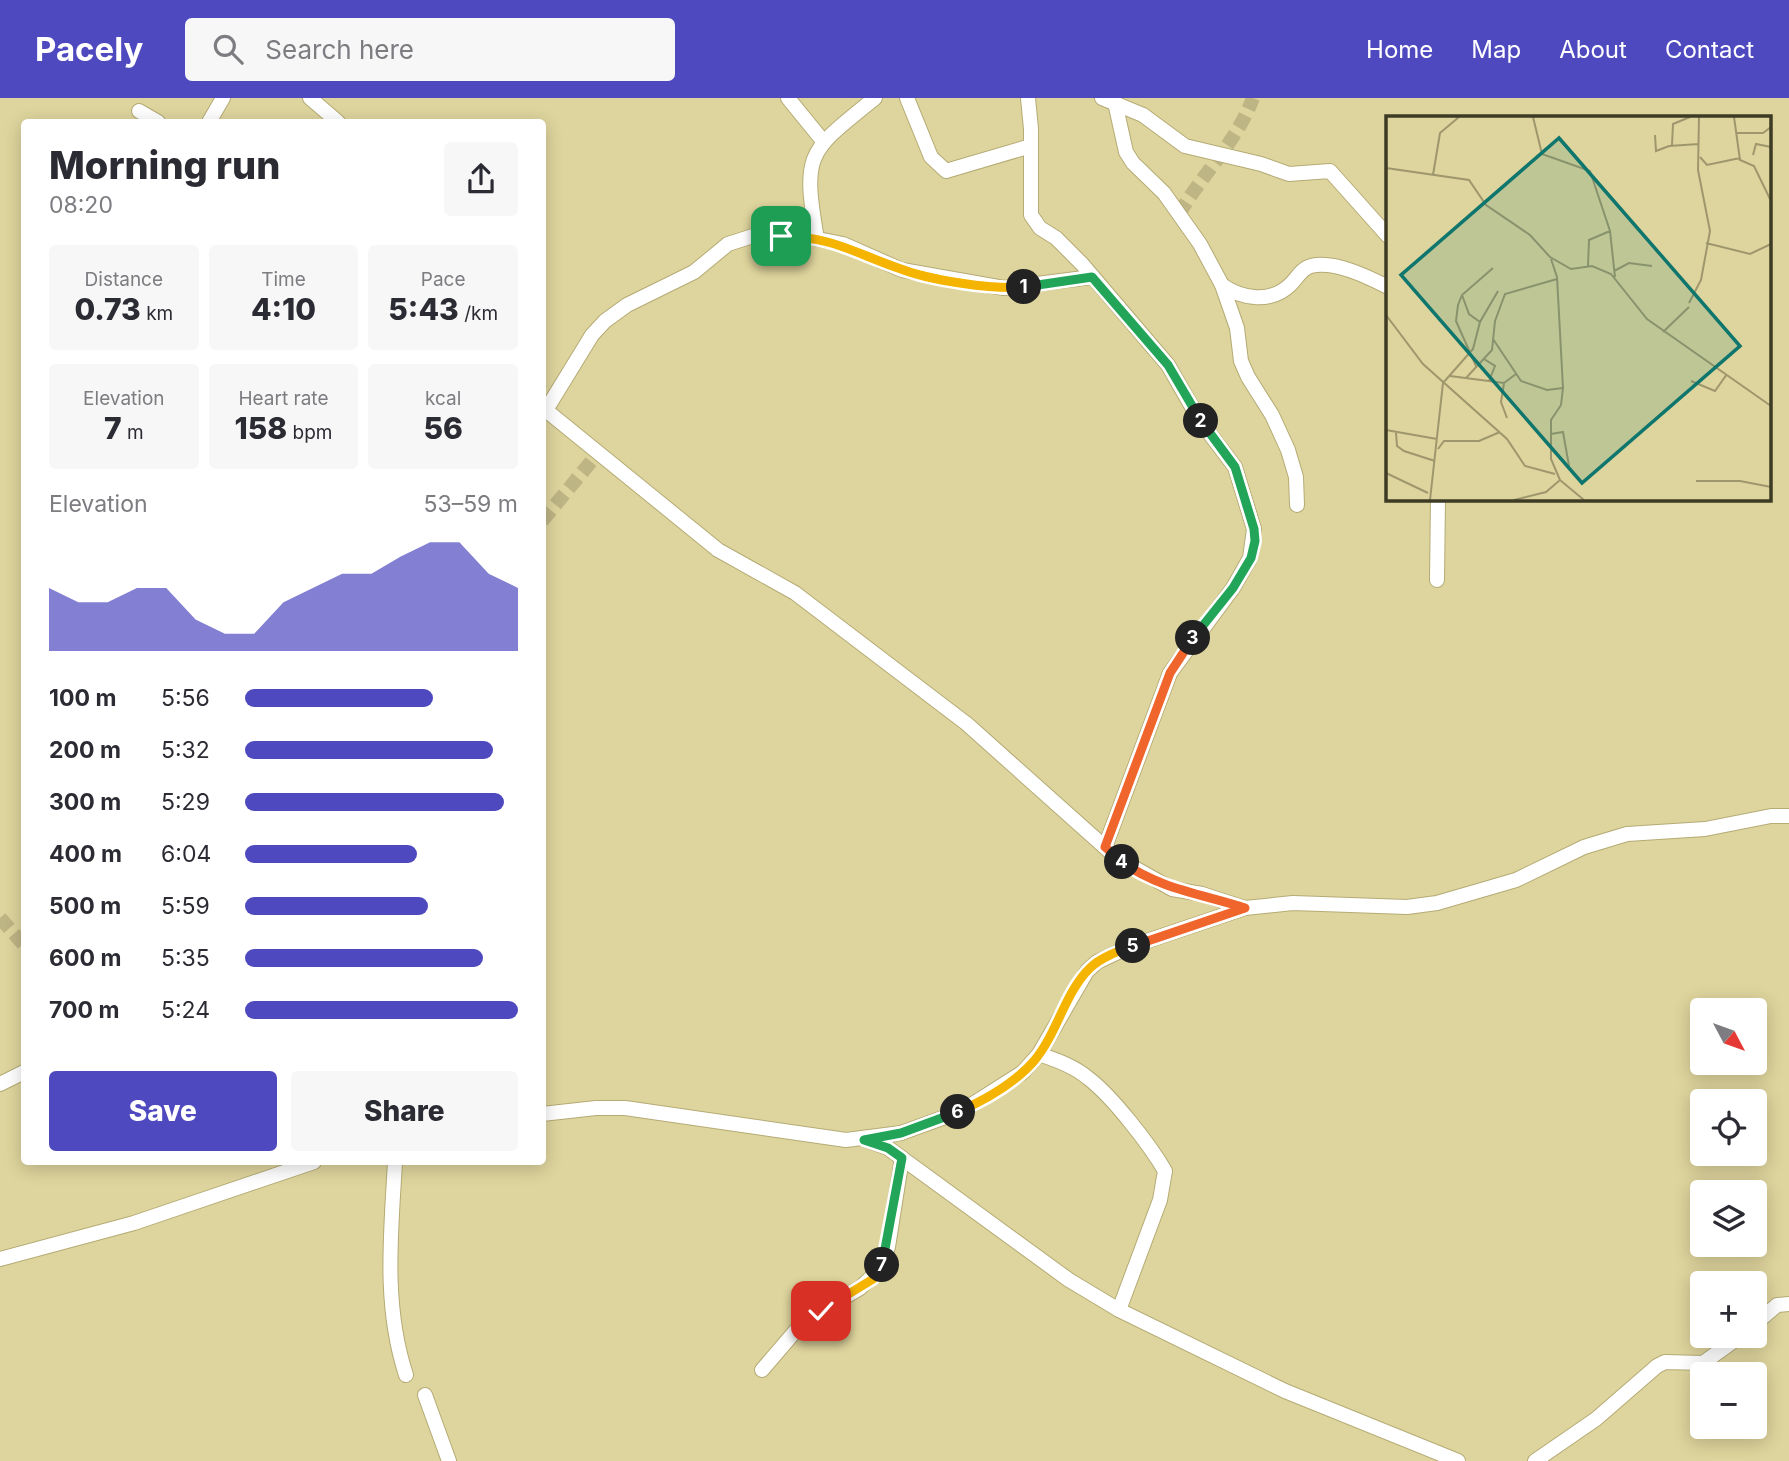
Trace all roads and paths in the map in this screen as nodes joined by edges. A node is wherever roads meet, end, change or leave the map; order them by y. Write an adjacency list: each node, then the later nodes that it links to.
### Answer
1 (223, 98): 10 (street)
2 (310, 98): 11 (street)
3 (788, 98): 12 (street)
4 (875, 98): 12 (street)
5 (906, 98): 13 (street)
6 (1028, 98): 13 (street)
7 (1110, 99): 14 (street); 17 (street)
8 (139, 111): 9 (street)
9 (153, 119)
10 (211, 119)
11 (334, 119)
12 (823, 141): 15 (street)
13 (1031, 146): 16 (street)
14 (1386, 234)
15 (817, 239): 16 (street); 19 (street)
16 (1092, 277): 25 (street)
17 (1222, 285): 18 (street); 22 (street)
18 (1386, 286)
19 (546, 406)
20 (546, 411): 25 (street)
21 (1438, 500): 23 (street)
22 (1297, 505)
23 (1437, 580)
24 (1789, 816): 26 (street)
25 (1105, 847): 26 (street)
26 (1245, 908): 27 (street)
27 (1039, 1054): 31 (street); 37 (street)
28 (21, 1074): 29 (street)
29 (0, 1084)
30 (546, 1114): 31 (street)
31 (864, 1140): 32 (street)
32 (902, 1158): 37 (street); 40 (street)
33 (305, 1165): 35 (street)
34 (395, 1165): 41 (street)
35 (0, 1259)
36 (1789, 1304): 38 (street)
37 (1118, 1310): 44 (street)
38 (1767, 1314)
39 (1724, 1348): 45 (street)
40 (762, 1370)
41 (406, 1375)
42 (425, 1395): 43 (street)
43 (449, 1461)
44 (1458, 1461)
45 (1535, 1461)

